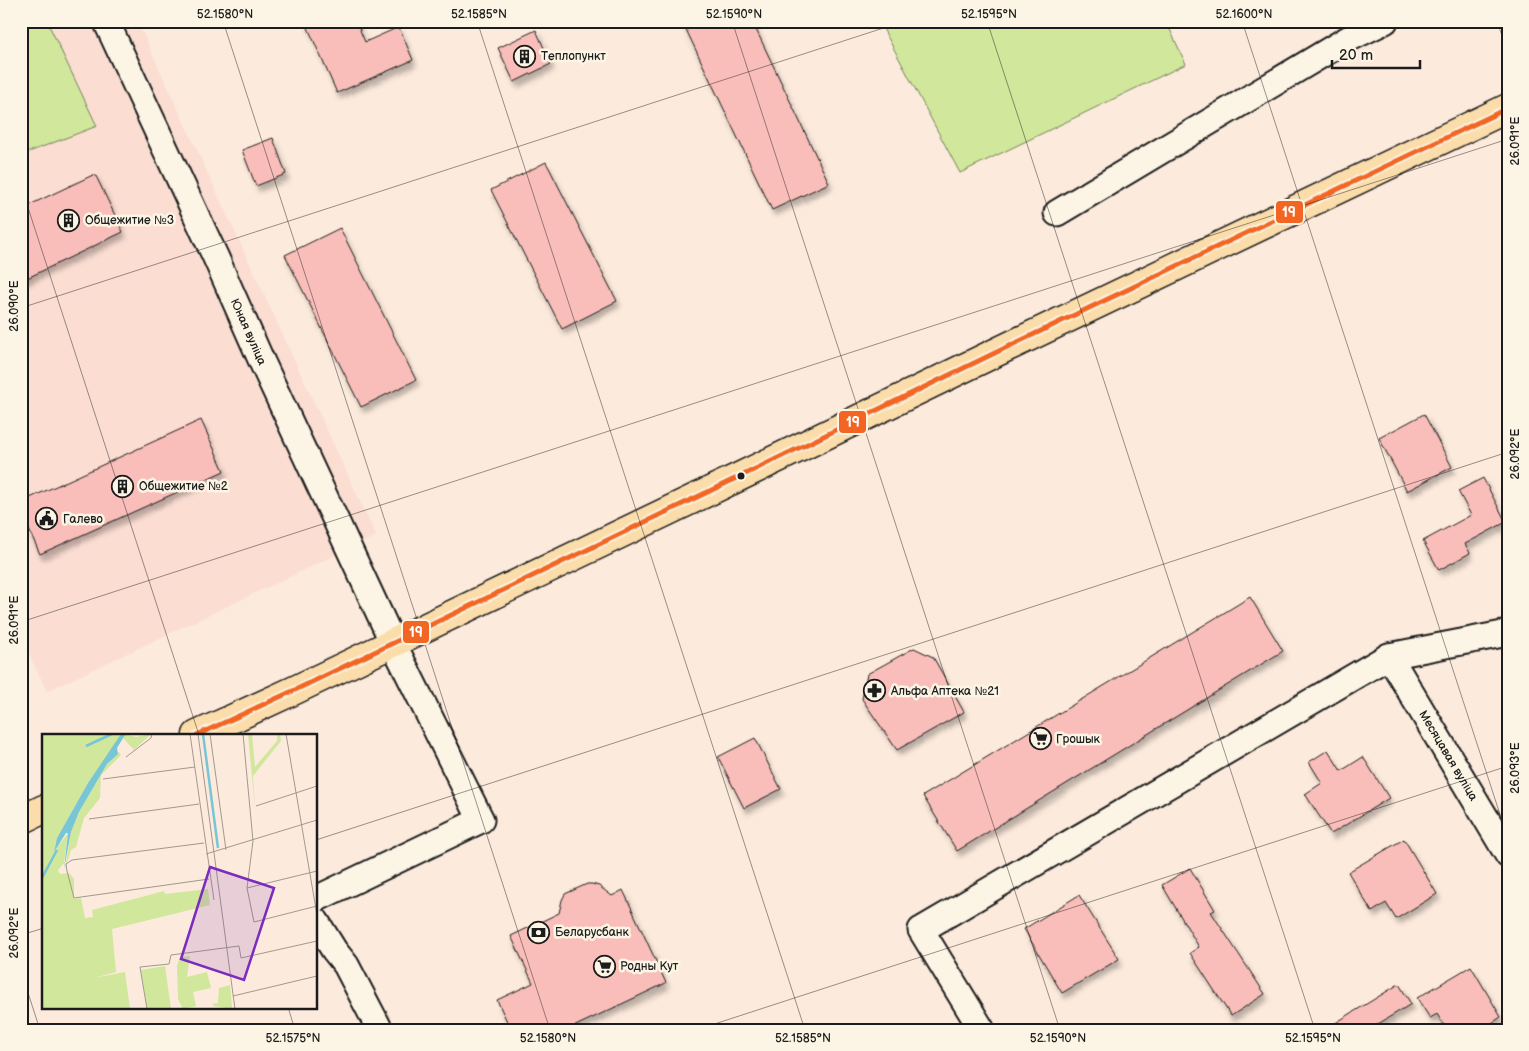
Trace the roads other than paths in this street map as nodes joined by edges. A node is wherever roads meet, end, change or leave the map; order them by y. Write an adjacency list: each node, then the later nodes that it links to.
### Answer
1 (106, 21): 7 (street, Юная вуліца)
2 (1385, 21): 3 (street)
3 (1344, 30): 5 (street)
4 (1508, 108): 7 (main road)
5 (1057, 213)
6 (1508, 633): 8 (street)
7 (393, 643): 9 (main road); 13 (street, Юная вуліца)
8 (1389, 656): 12 (street, Месяцавая вуліца); 16 (street)
9 (199, 734)
10 (42, 810): 11 (main road)
11 (21, 820)
12 (1508, 855)
13 (318, 898)
14 (318, 923): 15 (street)
15 (380, 1030)
16 (982, 1030)

